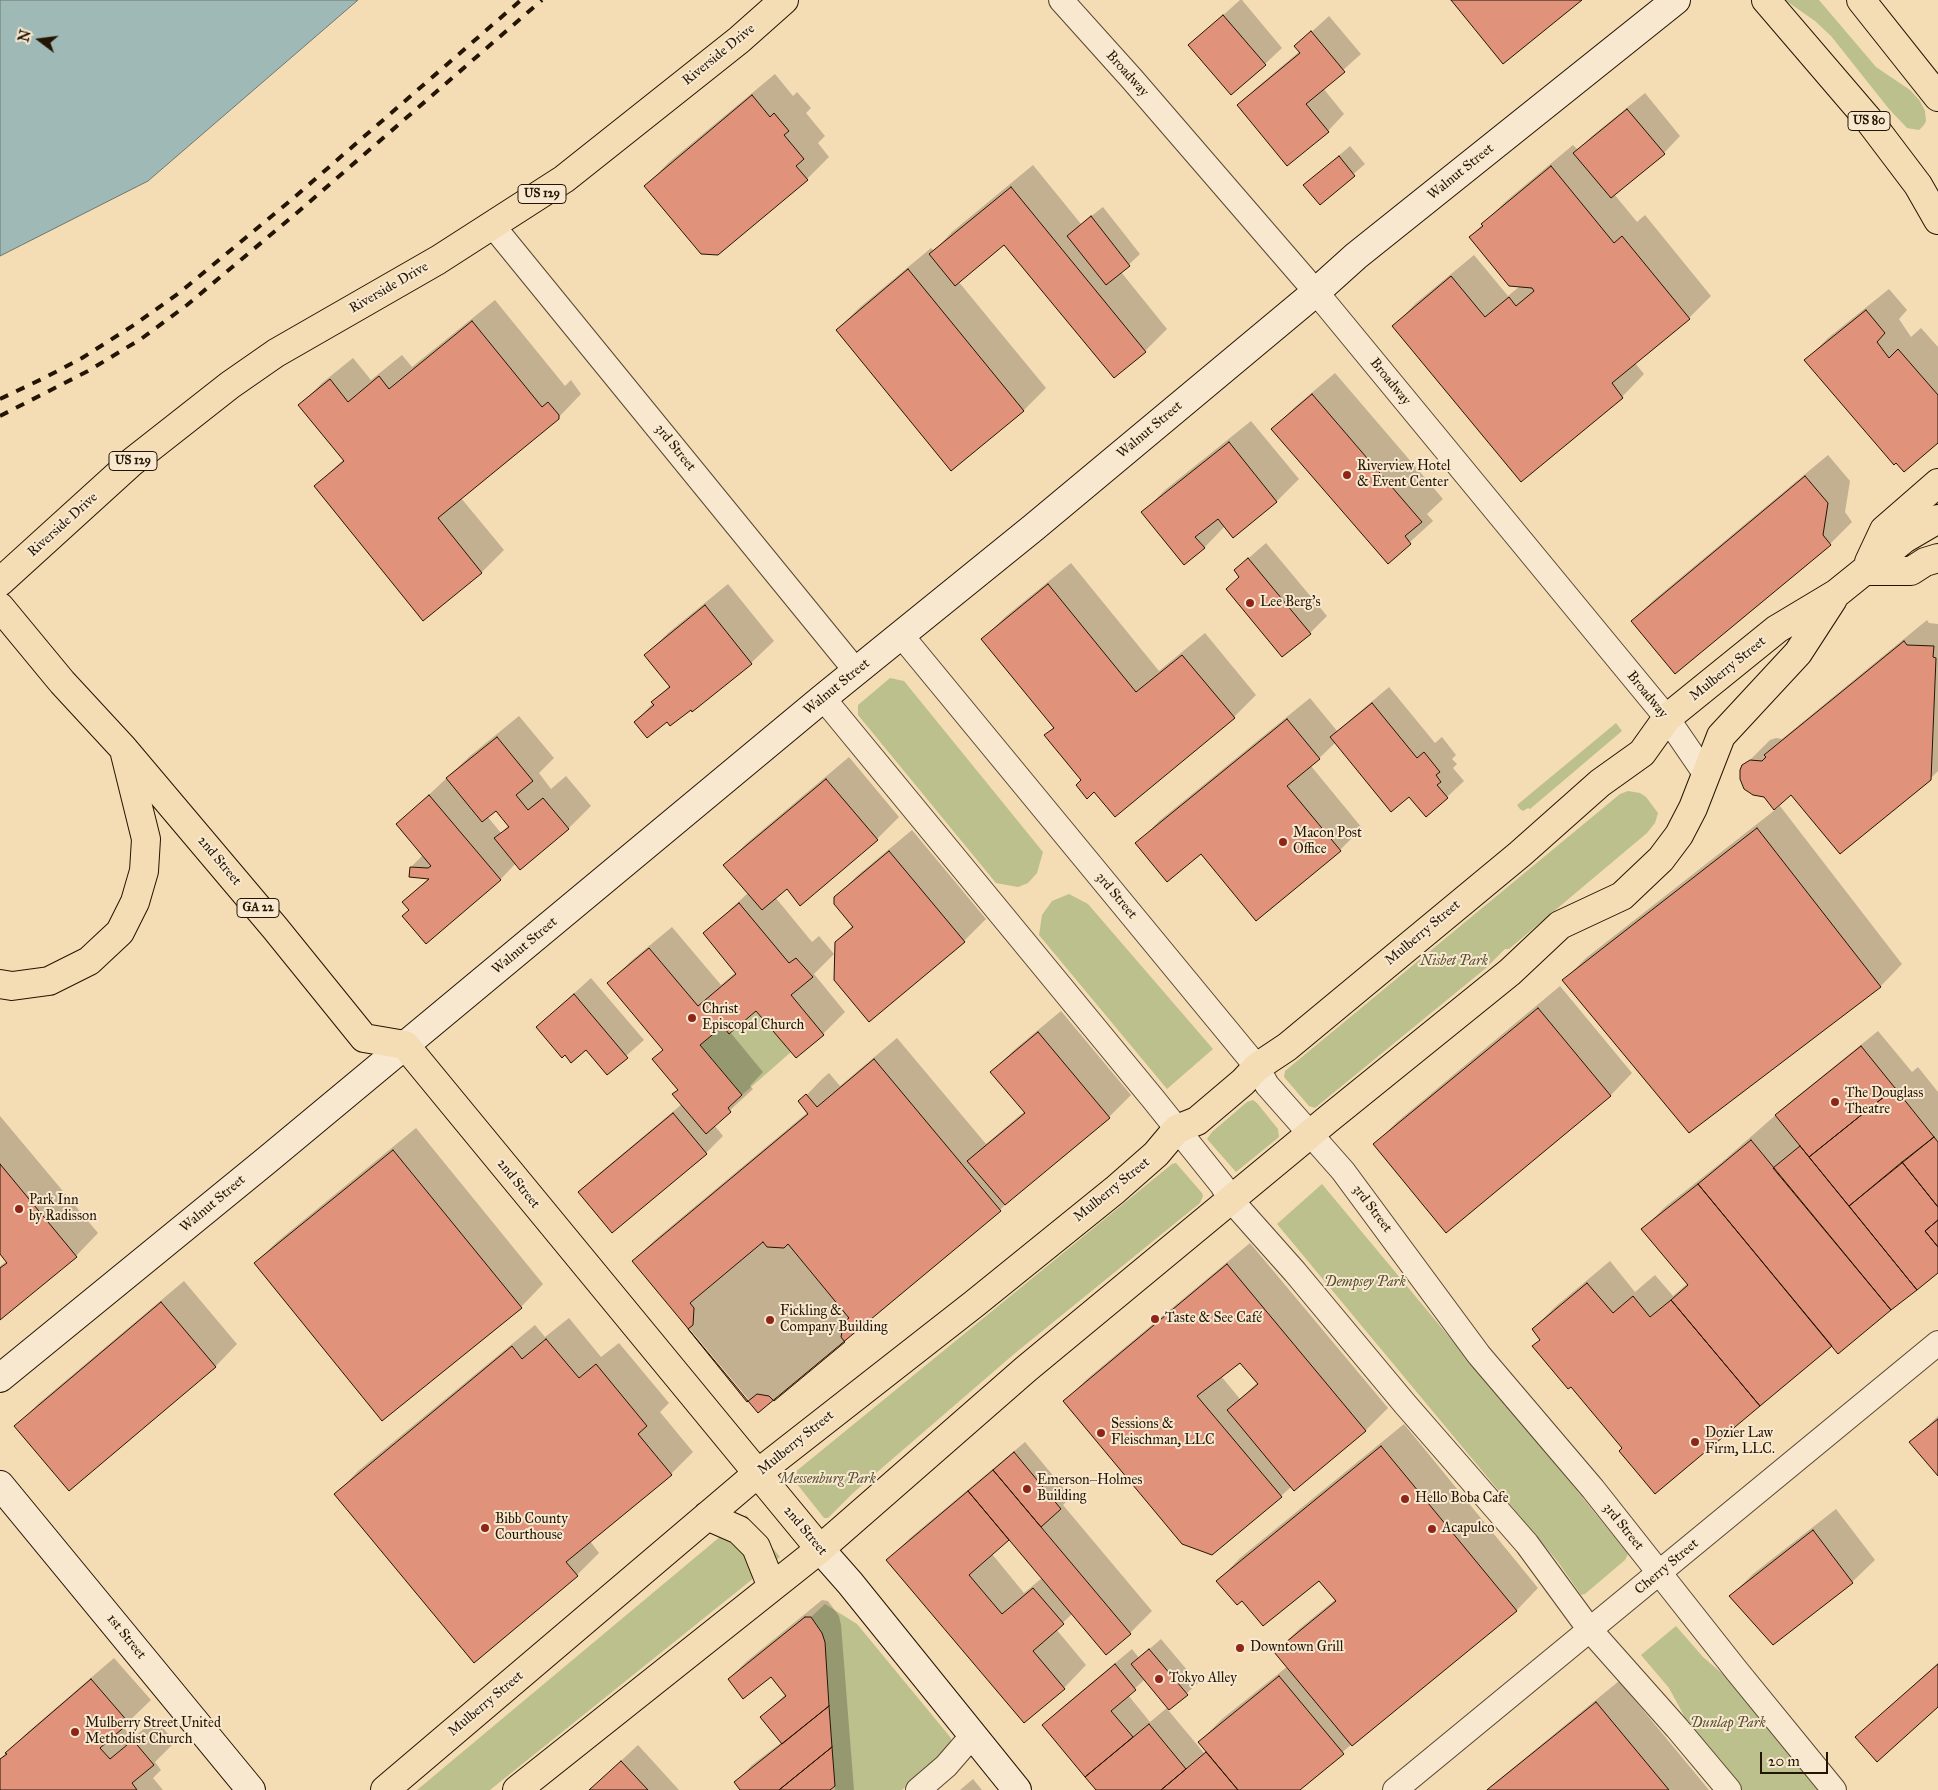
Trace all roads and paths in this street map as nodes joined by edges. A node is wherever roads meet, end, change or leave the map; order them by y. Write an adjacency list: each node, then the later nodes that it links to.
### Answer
1 (784, 0): 8 (main road, Riverside Drive / US 129)
2 (1061, 0): 9 (street, Broadway)
3 (1676, 0): 9 (street, Walnut Street)
4 (1766, 0): 7 (main road, US 80)
5 (1861, 0): 6 (main road)
6 (1938, 97)
7 (1938, 220)
8 (493, 226): 14 (main road, Riverside Drive / US 129); 18 (street, 3rd Street)
9 (1316, 292): 17 (street, Walnut Street); 20 (street, Broadway)
10 (1938, 482): 13 (main road)
11 (1938, 519): 13 (main road, Mulberry Street)
12 (1938, 558): 13 (main road)
13 (1865, 570): 15 (main road, Mulberry Street)
14 (0, 582)
15 (1837, 593): 20 (main road, Mulberry Street); 22 (main road, Mulberry Street)
16 (0, 607): 21 (main road, 2nd Street / GA 22)
17 (901, 635): 18 (street, Walnut Street); 25 (street, 3rd Street)
18 (856, 671): 19 (street, Walnut Street)
19 (823, 698): 24 (street, Walnut Street); 26 (street)
20 (1667, 718): 22 (street, Broadway); 25 (main road, Mulberry Street)
21 (123, 748): 23 (main road); 24 (main road, 2nd Street / GA 22)
22 (1706, 775): 27 (main road, Mulberry Street)
23 (0, 984)
24 (405, 1045): 30 (street, Walnut Street); 31 (main road, 2nd Street)
25 (1257, 1067): 26 (main road, Mulberry Street); 27 (street, 3rd Street)
26 (1177, 1129): 28 (street); 31 (main road, Mulberry Street)
27 (1311, 1134): 28 (main road, Mulberry Street); 35 (street, 3rd Street)
28 (1231, 1200): 34 (main road, Mulberry Street); 37 (street)
29 (1938, 1343): 35 (street, Cherry Street)
30 (0, 1378)
31 (758, 1473): 33 (main road, Mulberry Street); 34 (main road, 2nd Street)
32 (0, 1485): 39 (street, 1st Street)
33 (707, 1516): 36 (main road); 40 (main road, Mulberry Street)
34 (820, 1549): 36 (main road, Mulberry Street); 38 (street, 2nd Street)
35 (1660, 1573): 37 (street, Cherry Street); 46 (street, 3rd Street)
36 (772, 1587): 41 (main road, Mulberry Street)
37 (1590, 1630): 44 (street, Cherry Street); 45 (street)
38 (972, 1736): 42 (street); 43 (street, 2nd Street)
39 (251, 1790)
40 (385, 1790)
41 (517, 1790)
42 (918, 1790)
43 (1017, 1790)
44 (1395, 1790)
45 (1729, 1790)
46 (1834, 1790)

